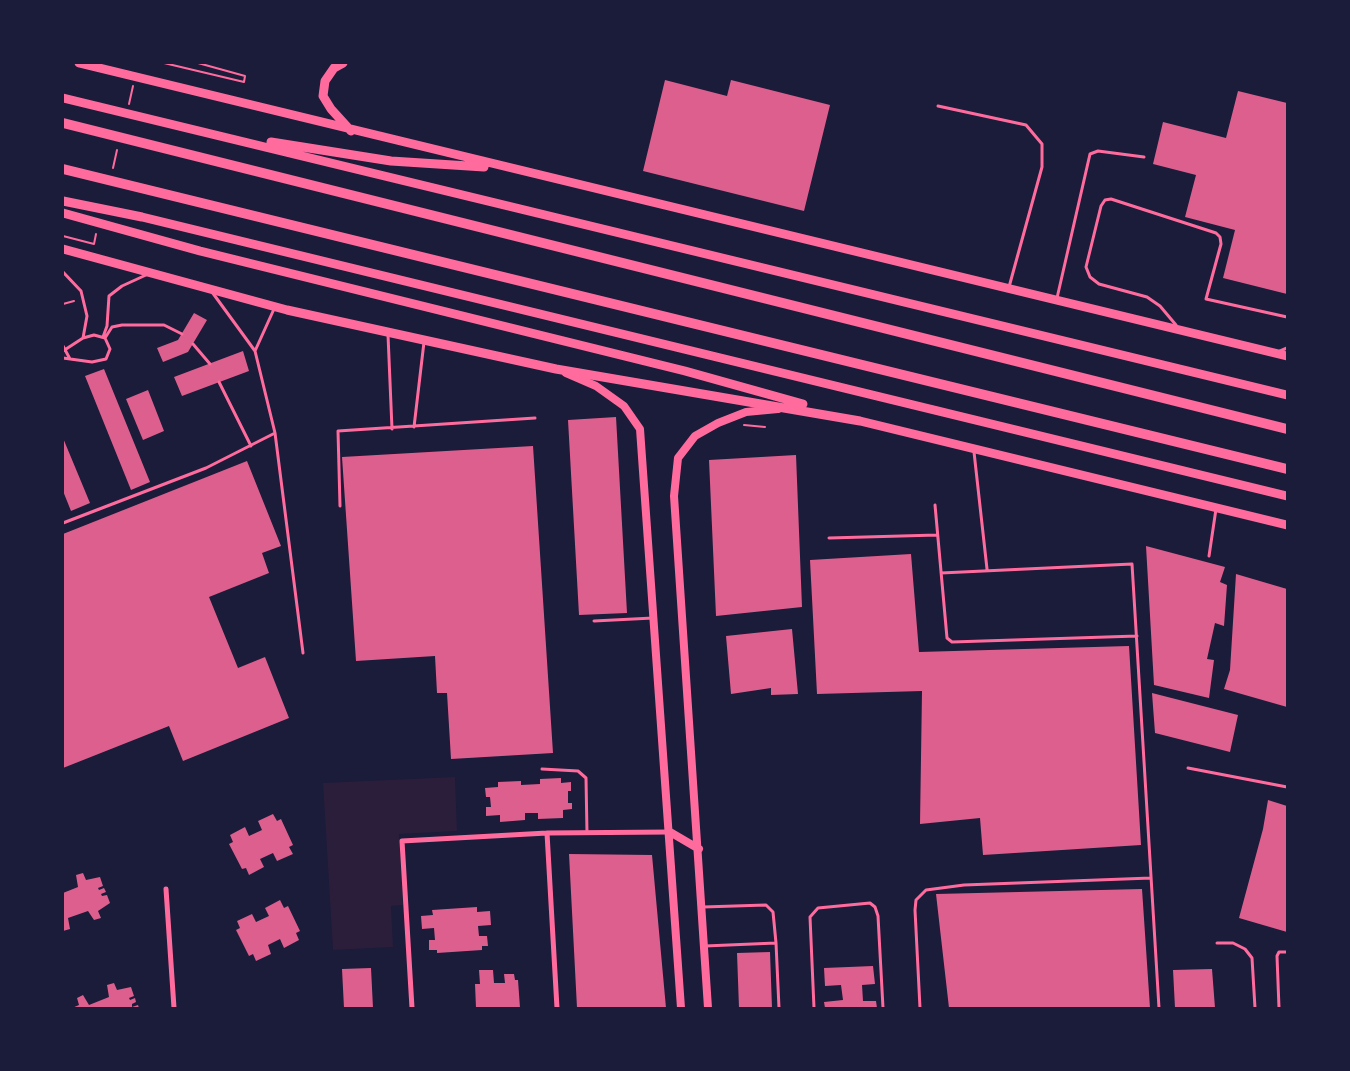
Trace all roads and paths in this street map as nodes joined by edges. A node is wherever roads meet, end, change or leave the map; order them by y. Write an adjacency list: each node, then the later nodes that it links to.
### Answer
1 (79, 63): 10 (main road)
2 (164, 63): 3 (path)
3 (198, 63)
4 (343, 63): 10 (main road)
5 (134, 86): 8 (path)
6 (63, 98): 11 (main road)
7 (938, 106): 25 (lane)
8 (128, 108)
9 (63, 123): 52 (highway)
10 (351, 131): 14 (main road)
11 (232, 138): 14 (main road); 46 (main road)
12 (119, 142): 16 (path)
13 (1144, 157): 26 (lane)
14 (501, 167): 25 (main road)
15 (63, 169): 56 (highway)
16 (111, 176)
17 (63, 201): 57 (main road)
18 (63, 213): 49 (main road)
19 (97, 233): 20 (path)
20 (63, 236)
21 (63, 249): 23 (main road)
22 (63, 272): 32 (lane)
23 (152, 273): 24 (main road); 33 (lane)
24 (210, 289): 27 (main road); 38 (lane)
25 (1008, 289): 26 (main road)
26 (1057, 300): 29 (main road)
27 (275, 307): 30 (main road); 38 (lane)
28 (1287, 317): 29 (lane)
29 (1180, 330): 39 (main road)
30 (388, 332): 34 (main road); 51 (lane)
31 (182, 334): 33 (lane)
32 (83, 338): 33 (lane); 37 (lane)
33 (104, 338): 42 (lane)
34 (424, 340): 44 (main road); 50 (lane)
35 (193, 344): 43 (lane)
36 (1287, 348): 39 (lane)
37 (64, 349): 42 (lane)
38 (255, 351): 53 (lane)
39 (1276, 353): 40 (main road)
40 (1287, 356)
41 (63, 358): 42 (lane)
42 (70, 359)
43 (210, 364)
44 (556, 369): 47 (main road); 68 (main road)
45 (219, 382): 54 (lane)
46 (1287, 396)
47 (790, 407): 49 (main road); 78 (main road)
48 (535, 418): 50 (lane)
49 (860, 421): 55 (main road)
50 (414, 427): 51 (lane)
51 (392, 429): 58 (lane)
52 (1287, 429)
53 (275, 433): 54 (lane); 71 (lane)
54 (251, 446): 61 (lane)
55 (973, 448): 60 (main road); 66 (lane)
56 (1287, 469)
57 (1287, 496)
58 (340, 506)
59 (935, 506): 63 (lane)
60 (1216, 507): 62 (main road); 65 (lane)
61 (63, 524)
62 (1287, 525)
63 (937, 535): 64 (lane); 67 (lane)
64 (829, 538)
65 (1209, 556)
66 (987, 569): 67 (lane); 70 (lane)
67 (941, 573): 70 (lane)
68 (654, 618): 69 (lane); 76 (main road)
69 (594, 621)
70 (1137, 636): 79 (lane)
71 (303, 654)
72 (1188, 768): 74 (lane)
73 (542, 769): 75 (lane)
74 (1287, 787)
75 (587, 832): 76 (street); 77 (street)
76 (670, 832): 78 (main road); 89 (main road)
77 (547, 833): 87 (street); 88 (street)
78 (699, 849): 81 (main road)
79 (1151, 878): 94 (lane); 95 (lane)
80 (166, 889): 86 (street)
81 (703, 907): 82 (lane); 84 (main road)
82 (776, 943): 84 (lane); 91 (lane)
83 (1217, 943): 96 (lane)
84 (705, 946): 90 (main road)
85 (1287, 952): 97 (lane)
86 (174, 1008)
87 (412, 1008)
88 (557, 1008)
89 (681, 1008)
90 (708, 1008)
91 (779, 1008)
92 (814, 1008): 93 (lane)
93 (883, 1008)
94 (920, 1008)
95 (1159, 1008)
96 (1255, 1008)
97 (1279, 1008)

